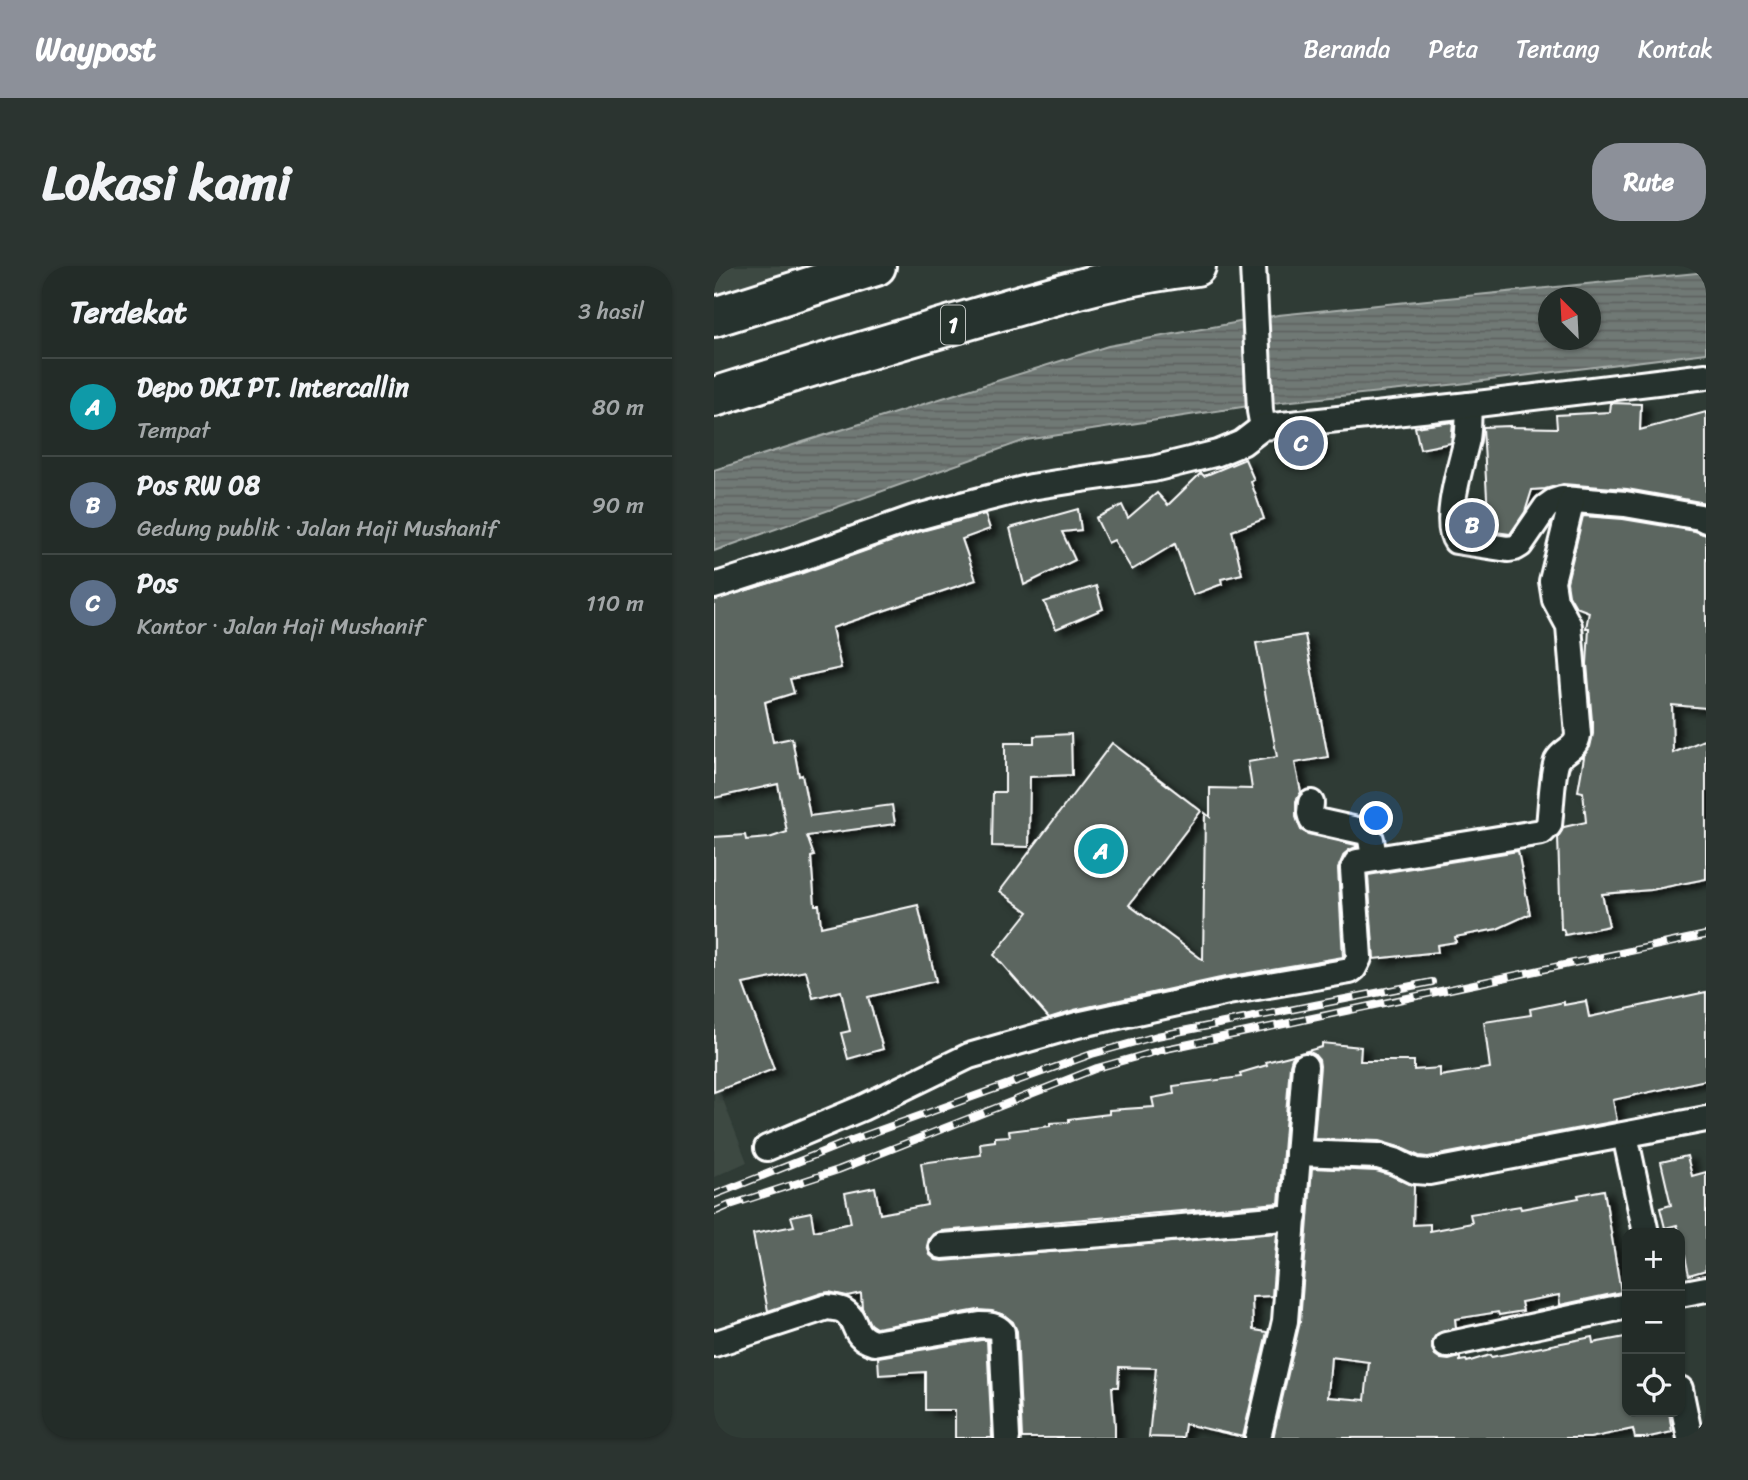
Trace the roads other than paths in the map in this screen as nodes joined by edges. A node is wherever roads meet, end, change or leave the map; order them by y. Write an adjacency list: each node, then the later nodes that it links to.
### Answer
1 (876, 266): 4 (highway)
2 (1196, 266): 6 (highway, 1)
3 (1253, 276): 8 (street)
4 (714, 317)
5 (1706, 376): 7 (street)
6 (714, 397)
7 (1469, 405): 8 (street); 9 (street)
8 (1262, 419): 11 (street)
9 (1572, 500): 10 (street); 13 (street)
10 (1706, 520)
11 (714, 586)
12 (1311, 803): 13 (street)
13 (1374, 858): 17 (street)
14 (1305, 1066): 18 (street)
15 (1706, 1119): 16 (street)
16 (1625, 1135): 18 (street); 20 (street)
17 (767, 1148)
18 (1298, 1153): 19 (street)
19 (1294, 1217): 21 (street); 30 (street)
20 (1645, 1228)
21 (942, 1246)
22 (1706, 1289): 23 (street)
23 (1685, 1293)
24 (1622, 1307): 26 (street)
25 (714, 1343): 29 (street)
26 (1446, 1345)
27 (1685, 1415): 28 (street)
28 (1689, 1435)
29 (1007, 1438)
30 (1258, 1438)

